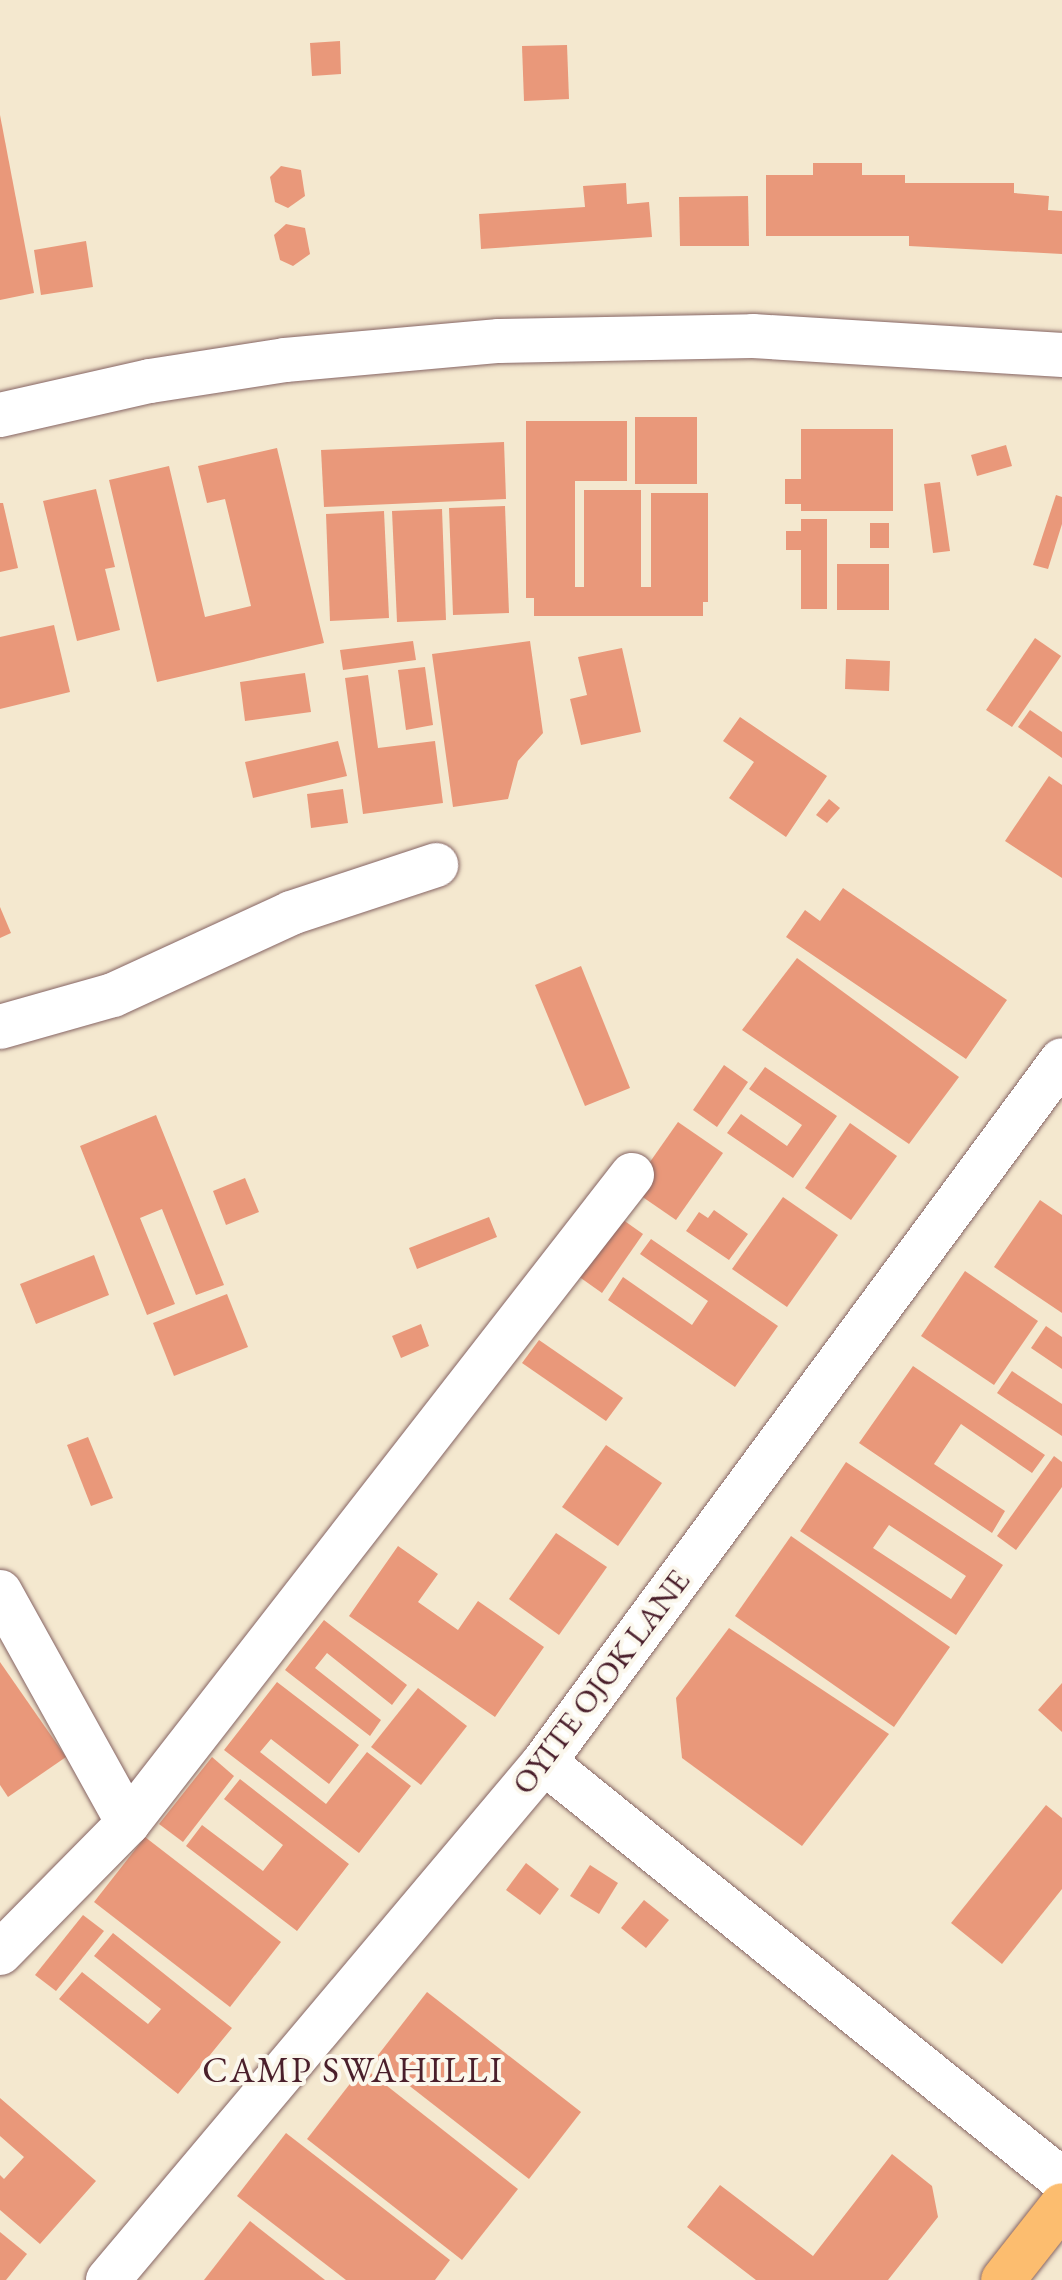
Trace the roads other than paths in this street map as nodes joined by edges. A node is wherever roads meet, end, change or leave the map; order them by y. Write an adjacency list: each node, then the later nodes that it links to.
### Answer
1 (1062, 355): 2 (street)
2 (0, 415)
3 (436, 865): 4 (street)
4 (0, 1027)
5 (1062, 1060): 8 (street, OYITE OJOK LANE)
6 (632, 1175): 9 (street)
7 (0, 1592): 9 (street)
8 (544, 1762): 11 (street); 13 (street, OYITE OJOK LANE)
9 (128, 1823): 10 (street)
10 (0, 1953)
11 (1062, 2180)
12 (1062, 2205): 14 (main road)
13 (108, 2280)
14 (1003, 2280)

